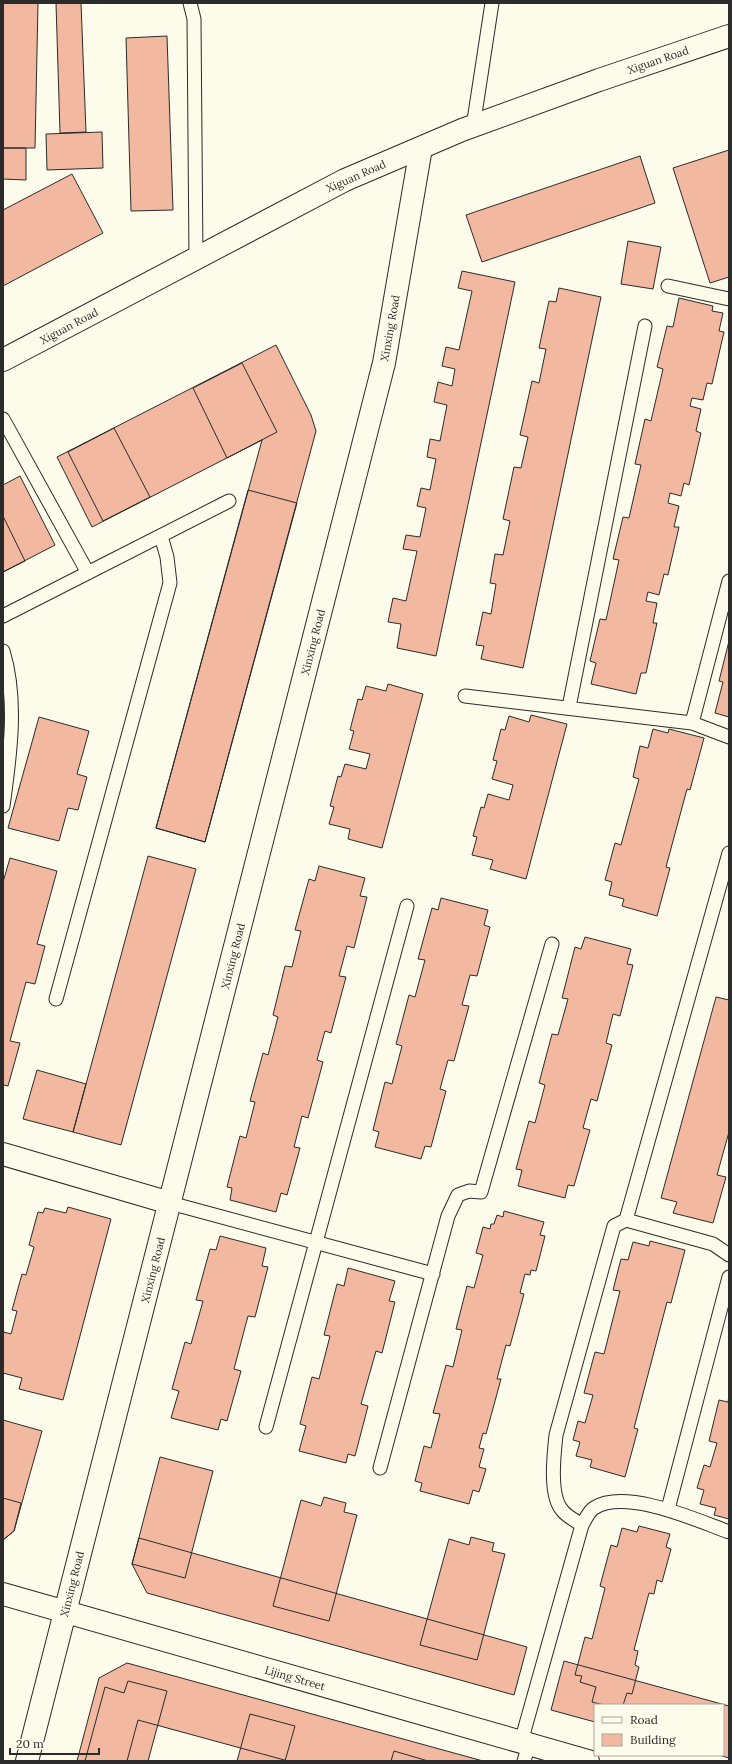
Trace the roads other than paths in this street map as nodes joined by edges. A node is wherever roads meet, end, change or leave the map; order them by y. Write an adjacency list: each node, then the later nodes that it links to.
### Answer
1 (190, 3): 6 (lane)
2 (492, 3): 4 (lane)
3 (729, 36): 4 (street, Xiguan Road)
4 (472, 126): 5 (street, Xiguan Road)
5 (421, 148): 6 (street, Xiguan Road); 28 (street, Xinxing Road)
6 (196, 259): 10 (street, Xiguan Road)
7 (668, 286): 8 (lane)
8 (729, 299)
9 (645, 326): 19 (lane)
10 (3, 360)
11 (3, 419): 14 (lane)
12 (229, 501): 13 (lane)
13 (161, 536): 14 (lane); 26 (lane)
14 (88, 573): 16 (lane)
15 (729, 582): 20 (lane)
16 (3, 616)
17 (3, 651): 22 (lane)
18 (465, 696): 19 (lane)
19 (568, 707): 20 (lane)
20 (692, 723): 21 (lane)
21 (729, 737)
22 (3, 806)
23 (729, 853): 29 (lane)
24 (407, 906): 30 (lane)
25 (552, 944): 32 (lane)
26 (56, 998)
27 (3, 1154): 28 (street)
28 (170, 1203): 30 (lane); 40 (street, Xinxing Road)
29 (626, 1220): 31 (lane); 37 (lane)
30 (316, 1242): 32 (lane); 34 (lane)
31 (729, 1256)
32 (433, 1274): 35 (lane)
33 (729, 1277): 36 (lane)
34 (266, 1427)
35 (380, 1468)
36 (668, 1509): 37 (lane); 38 (lane)
37 (582, 1525): 41 (lane)
38 (729, 1532)
39 (3, 1594): 40 (street, Lijing Street)
40 (65, 1612): 41 (street, Lijing Street); 42 (street, Xinxing Road)
41 (525, 1749): 43 (street, Lijing Street)
42 (27, 1761)
43 (588, 1761)

